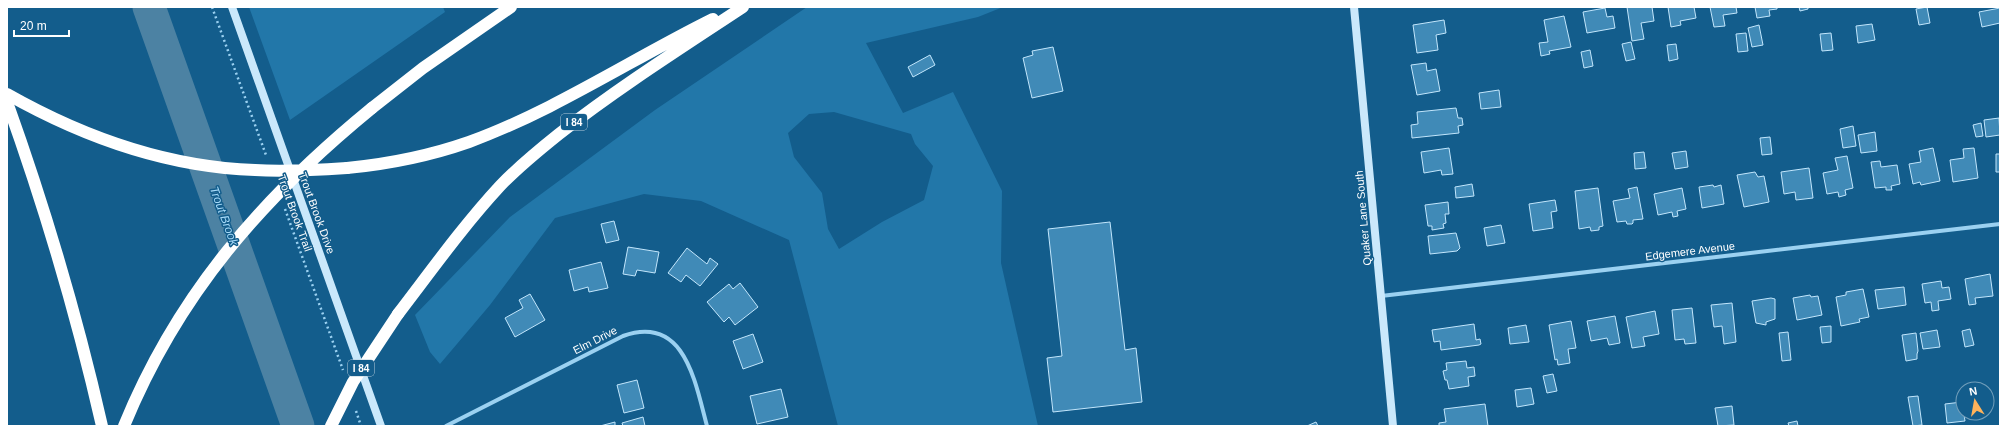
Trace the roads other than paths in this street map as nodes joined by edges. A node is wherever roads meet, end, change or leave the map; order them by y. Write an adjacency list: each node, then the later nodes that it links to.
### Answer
1 (232, 7): 13 (main road, Trout Brook Drive)
2 (511, 7): 11 (highway, bridge)
3 (739, 7): 6 (highway, bridge)
4 (743, 7): 12 (highway, I 84, bridge)
5 (1354, 7): 9 (main road, Quaker Lane South)
6 (7, 94)
7 (7, 102): 10 (highway)
8 (2000, 224): 9 (street, Edgemere Avenue)
9 (1381, 296): 16 (main road, Quaker Lane South)
10 (102, 426)
11 (124, 426)
12 (331, 426)
13 (381, 426)
14 (446, 426): 15 (street, Elm Drive)
15 (707, 426)
16 (1393, 426)

